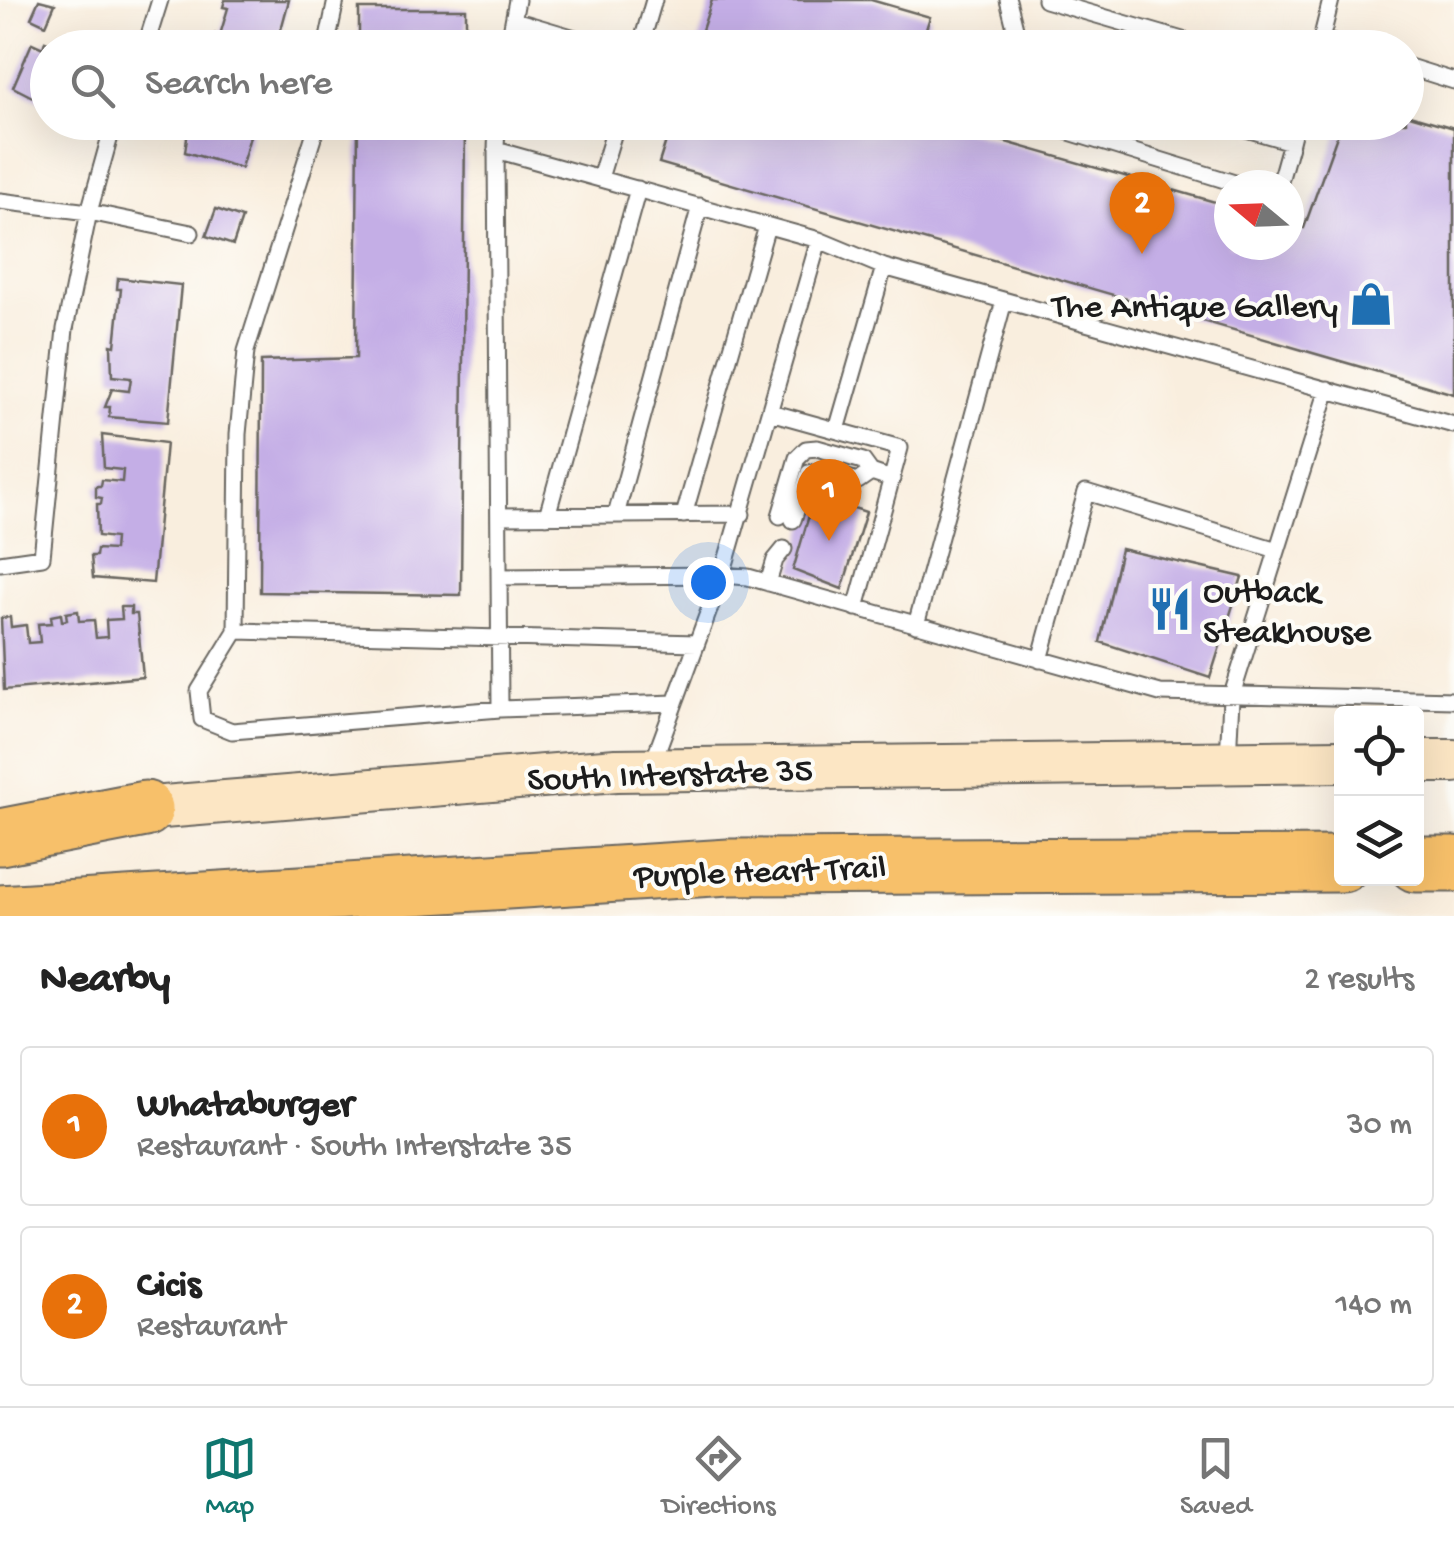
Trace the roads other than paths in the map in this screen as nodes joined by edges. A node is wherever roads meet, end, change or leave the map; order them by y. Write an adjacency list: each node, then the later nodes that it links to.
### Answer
1 (160, 0): 9 (lane)
2 (336, 0): 10 (lane)
3 (518, 0): 8 (lane)
4 (654, 0): 13 (lane)
5 (1008, 0): 14 (lane)
6 (1046, 0): 15 (lane)
7 (1331, 0): 16 (lane)
8 (514, 20): 11 (lane); 12 (lane)
9 (151, 30)
10 (330, 30)
11 (512, 30)
12 (548, 30)
13 (645, 30)
14 (1016, 30)
15 (1148, 30)
16 (1323, 30)
17 (1424, 72): 18 (lane)
18 (1454, 81)
19 (109, 140): 33 (lane)
20 (312, 140): 58 (lane)
21 (497, 140): 26 (lane)
22 (612, 140): 29 (lane)
23 (1095, 140): 28 (lane)
24 (1284, 140): 25 (lane)
25 (1291, 142): 27 (lane)
26 (496, 150): 29 (lane); 47 (lane)
27 (1284, 170)
28 (1214, 177)
29 (600, 178): 30 (lane)
30 (638, 189): 32 (lane); 48 (lane)
31 (0, 201): 33 (lane)
32 (700, 206): 34 (lane); 45 (lane)
33 (89, 212): 35 (lane); 52 (lane)
34 (768, 226): 36 (lane); 46 (lane)
35 (191, 233)
36 (818, 240): 37 (lane); 40 (lane)
37 (884, 267): 38 (lane); 42 (lane)
38 (1004, 301): 39 (lane); 57 (lane)
39 (1328, 389): 41 (lane); 50 (lane)
40 (770, 412): 42 (lane); 44 (lane)
41 (1454, 425)
42 (837, 430): 43 (lane)
43 (892, 479): 49 (lane); 56 (lane)
44 (742, 514): 46 (lane); 53 (lane)
45 (616, 515): 46 (lane); 48 (lane)
46 (684, 515)
47 (499, 516): 48 (lane); 54 (lane)
48 (547, 516)
49 (786, 518)
50 (1278, 550): 61 (lane); 62 (lane)
51 (777, 551): 55 (lane)
52 (0, 563)
53 (722, 575): 54 (lane); 55 (lane); 60 (lane)
54 (500, 578): 59 (lane)
55 (768, 583): 56 (lane)
56 (856, 608): 57 (lane)
57 (916, 625): 61 (lane)
58 (236, 631): 59 (lane); 65 (lane)
59 (500, 640): 60 (lane); 65 (lane)
60 (697, 642): 64 (lane)
61 (1040, 660): 62 (lane)
62 (1231, 698): 63 (lane); 66 (lane)
63 (1454, 700)
64 (675, 703): 65 (lane); 70 (lane)
65 (500, 709)
66 (1228, 760): 67 (main road, South Interstate 35); 70 (main road, South Interstate 35)
67 (1334, 760)
68 (1424, 761): 69 (main road)
69 (1454, 761)
70 (651, 769): 71 (main road, South Interstate 35)
71 (145, 809): 72 (main road, South Interstate 35); 73 (highway)
72 (0, 819)
73 (0, 837)
74 (1334, 864): 77 (highway, Purple Heart Trail)
75 (1424, 864): 76 (highway)
76 (1454, 864)
77 (0, 913)

